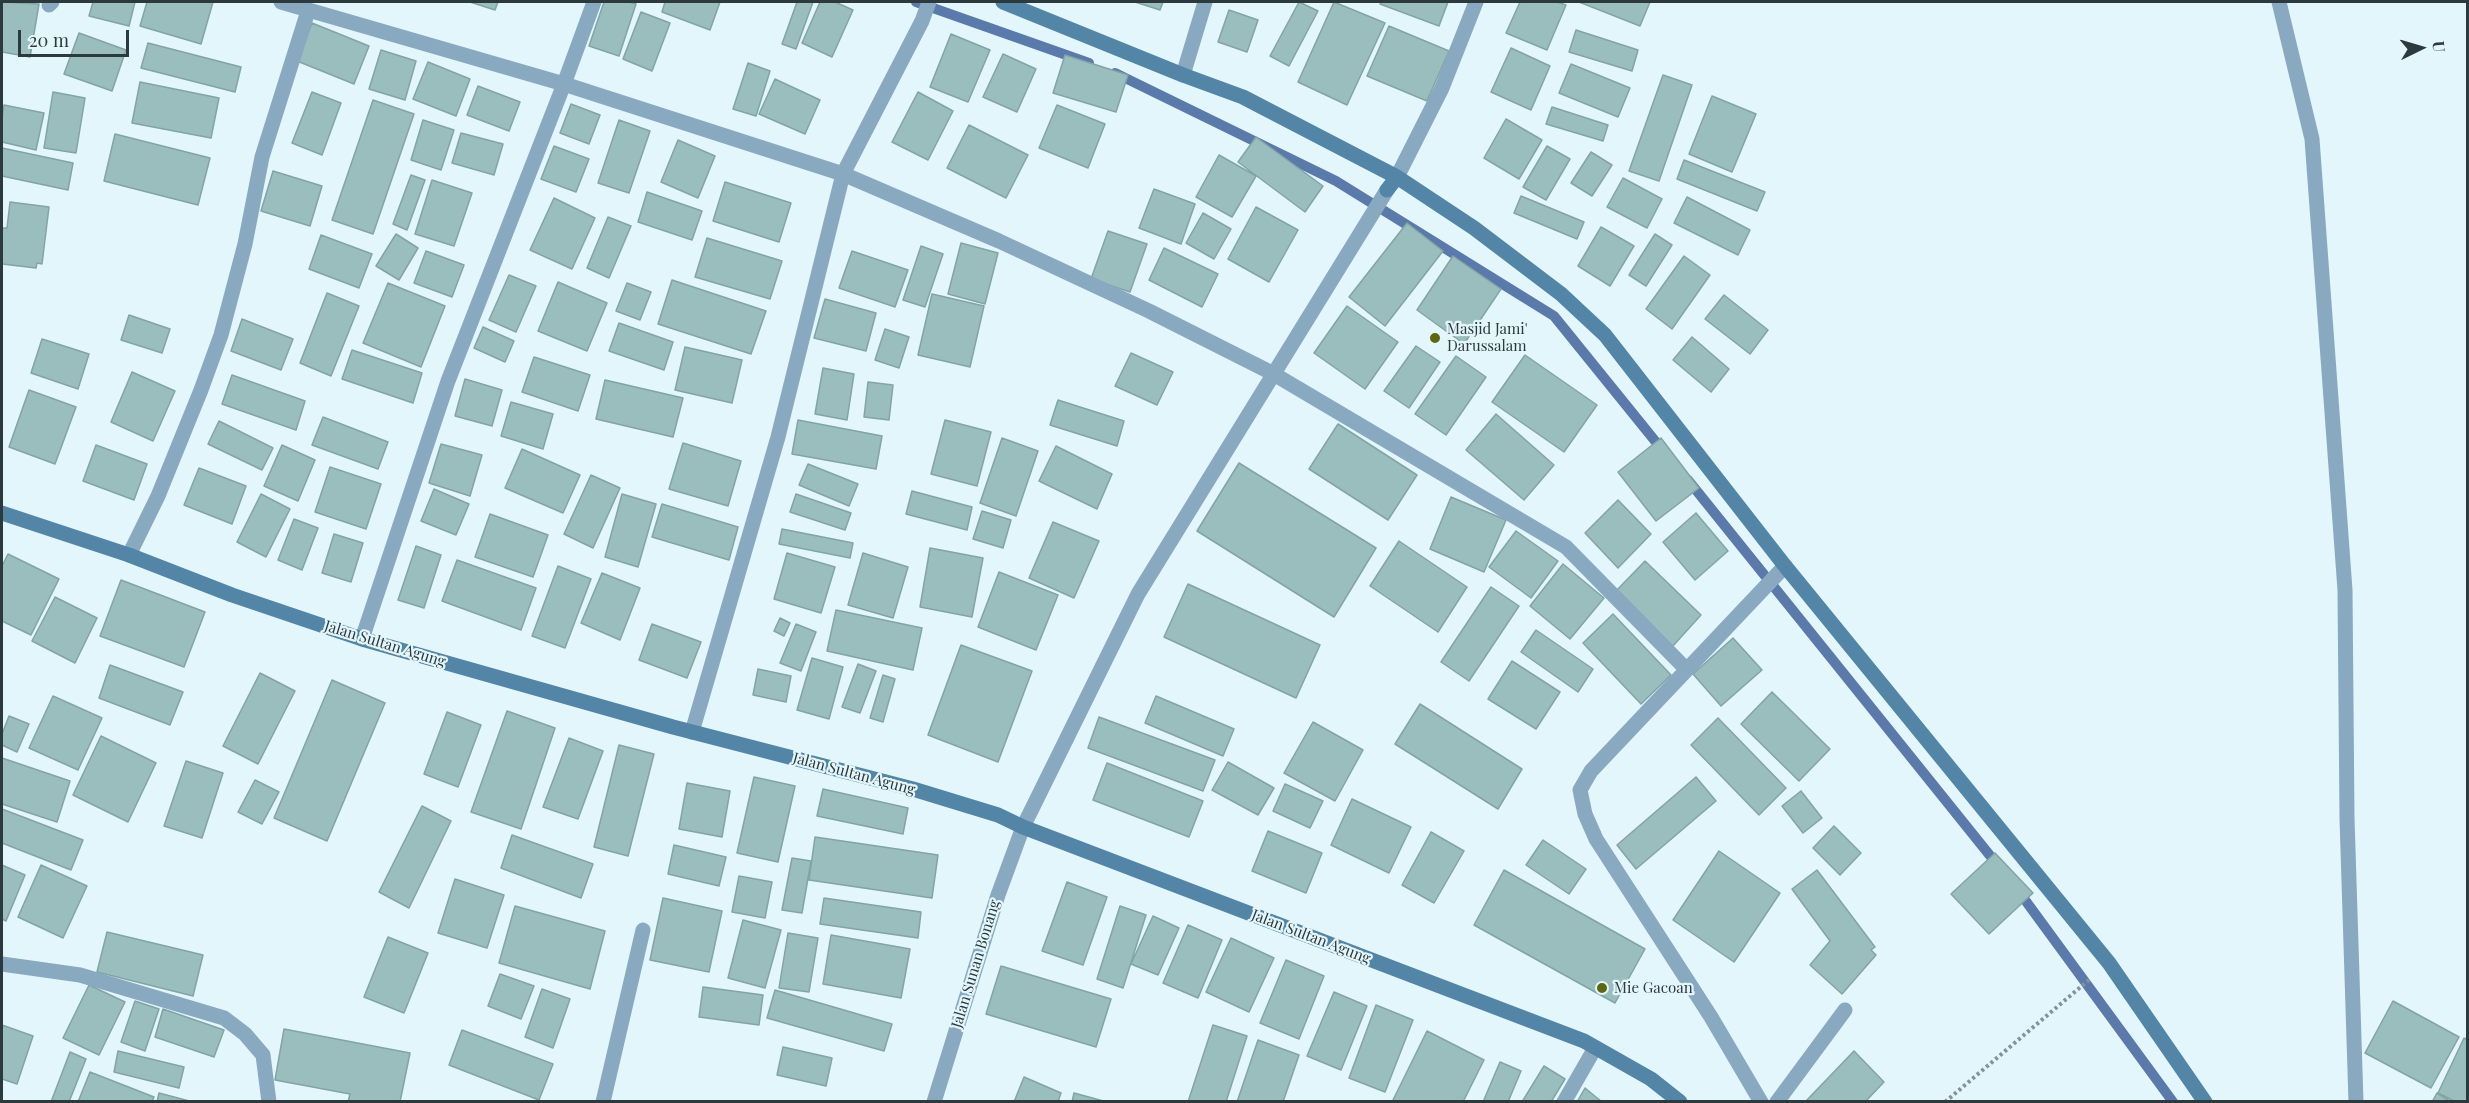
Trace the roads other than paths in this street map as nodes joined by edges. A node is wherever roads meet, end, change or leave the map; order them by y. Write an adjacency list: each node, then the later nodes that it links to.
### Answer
1 (281, 2): 8 (street)
2 (594, 2): 10 (street)
3 (929, 2): 11 (street)
4 (1003, 2): 9 (main road)
5 (1205, 2): 9 (street)
6 (1476, 2): 12 (street)
7 (2279, 2): 34 (street)
8 (308, 11): 10 (street); 16 (street)
9 (1183, 75): 12 (main road)
10 (564, 84): 11 (street); 18 (street)
11 (843, 174): 14 (street); 20 (street)
12 (1397, 177): 13 (main road); 17 (main road)
13 (1387, 190): 14 (street, Jalan Sunan Bonang)
14 (1272, 373): 19 (street); 21 (street, Jalan Sunan Bonang)
15 (2, 513): 16 (main road, Jalan Sultan Agung)
16 (129, 555): 18 (main road, Jalan Sultan Agung)
17 (1785, 566): 19 (street); 33 (main road)
18 (362, 639): 20 (main road, Jalan Sultan Agung)
19 (1686, 669): 31 (street)
20 (692, 732): 21 (main road, Jalan Sultan Agung)
21 (1023, 828): 25 (main road, Jalan Sultan Agung); 28 (street, Jalan Sunan Bonang)
22 (643, 930): 27 (street)
23 (2, 964): 26 (street)
24 (1845, 1010): 32 (street)
25 (1595, 1048): 29 (street); 30 (main road, Jalan Sultan Agung)
26 (269, 1101)
27 (603, 1101)
28 (934, 1101)
29 (1564, 1101)
30 (1680, 1101)
31 (1761, 1101)
32 (1777, 1101)
33 (2205, 1101)
34 (2356, 1101)

